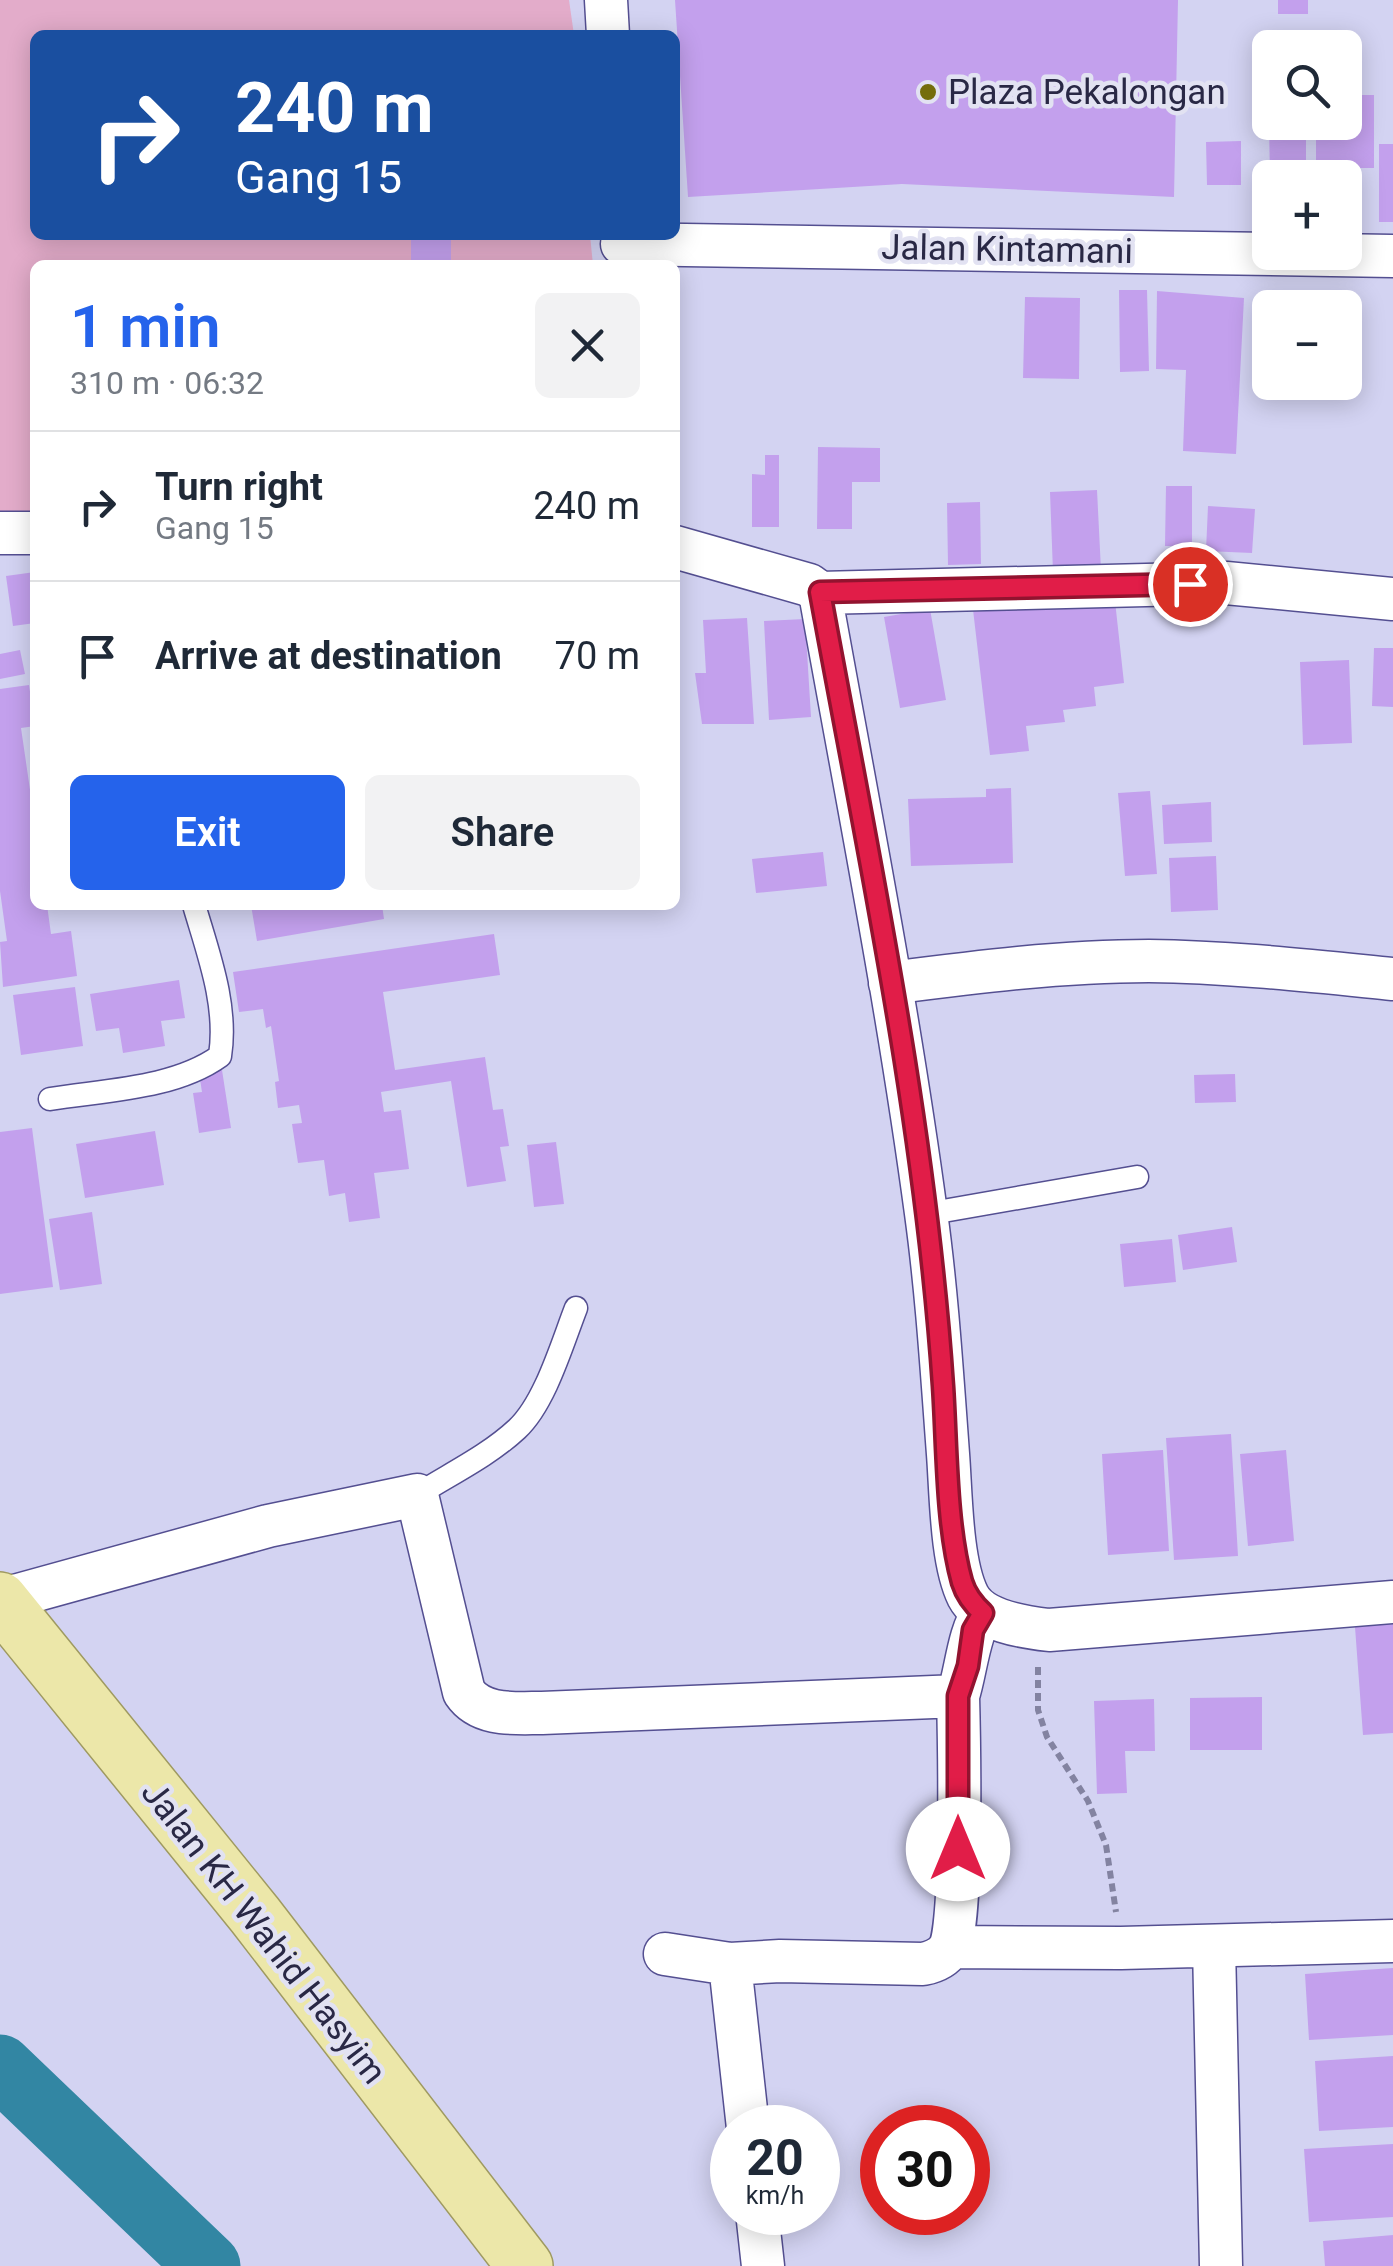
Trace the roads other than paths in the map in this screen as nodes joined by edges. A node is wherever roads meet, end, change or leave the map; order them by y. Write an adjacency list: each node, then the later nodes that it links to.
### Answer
1 (606, 0): 2 (street)
2 (608, 30)
3 (622, 248): 4 (street, Jalan Kintamani)
4 (1393, 256)
5 (0, 533): 6 (street)
6 (30, 533)
7 (680, 548): 8 (street)
8 (820, 592): 9 (street); 12 (street)
9 (1393, 599)
10 (195, 910): 13 (lane)
11 (1393, 979): 12 (street)
12 (890, 983): 15 (street)
13 (50, 1099)
14 (1138, 1177): 15 (lane)
15 (926, 1214): 20 (street)
16 (576, 1308): 17 (lane)
17 (417, 1495): 18 (street); 21 (street)
18 (0, 1600): 29 (main road, Jalan KH Wahid Hasyim)
19 (1393, 1602): 20 (street)
20 (983, 1613): 21 (street)
21 (958, 1696): 24 (street)
22 (1393, 1941): 23 (street)
23 (1214, 1946): 24 (street); 31 (street)
24 (950, 1947): 26 (street)
25 (665, 1954): 26 (street)
26 (730, 1964): 27 (street)
27 (745, 2105)
28 (760, 2235): 30 (street)
29 (525, 2266)
30 (763, 2266)
31 (1221, 2266)

